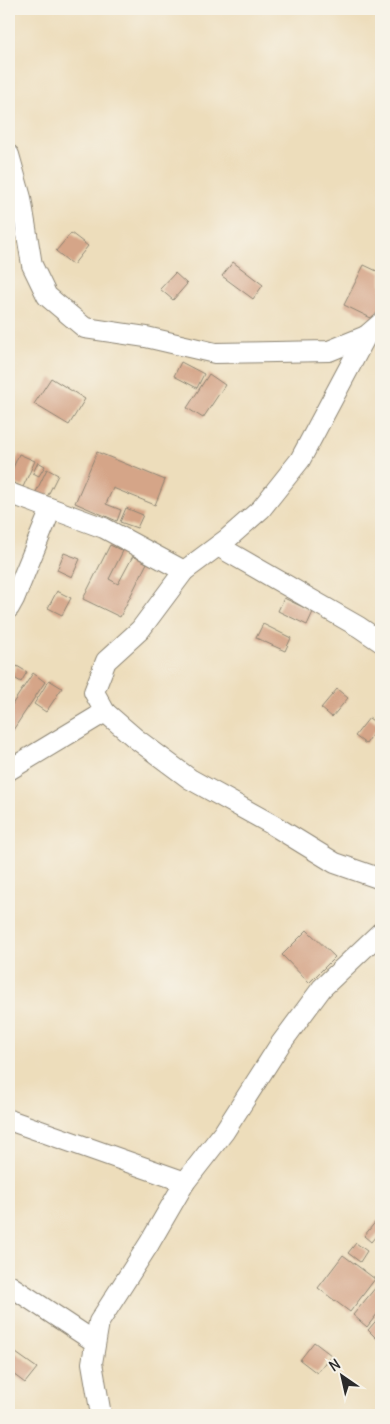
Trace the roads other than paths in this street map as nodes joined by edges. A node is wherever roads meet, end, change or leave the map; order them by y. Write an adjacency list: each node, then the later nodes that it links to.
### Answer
1 (9, 155): 3 (street)
2 (381, 323): 3 (street)
3 (366, 336): 6 (street)
4 (9, 493): 5 (street)
5 (51, 509): 7 (street); 8 (street)
6 (218, 546): 7 (street); 9 (street)
7 (184, 570): 10 (street)
8 (9, 608)
9 (381, 642)
10 (105, 712): 11 (street); 12 (street)
11 (9, 770)
12 (381, 879)
13 (381, 932): 15 (street)
14 (9, 1120): 15 (street)
15 (184, 1182): 17 (street)
16 (9, 1285): 17 (street)
17 (95, 1342): 18 (street)
18 (101, 1415)

